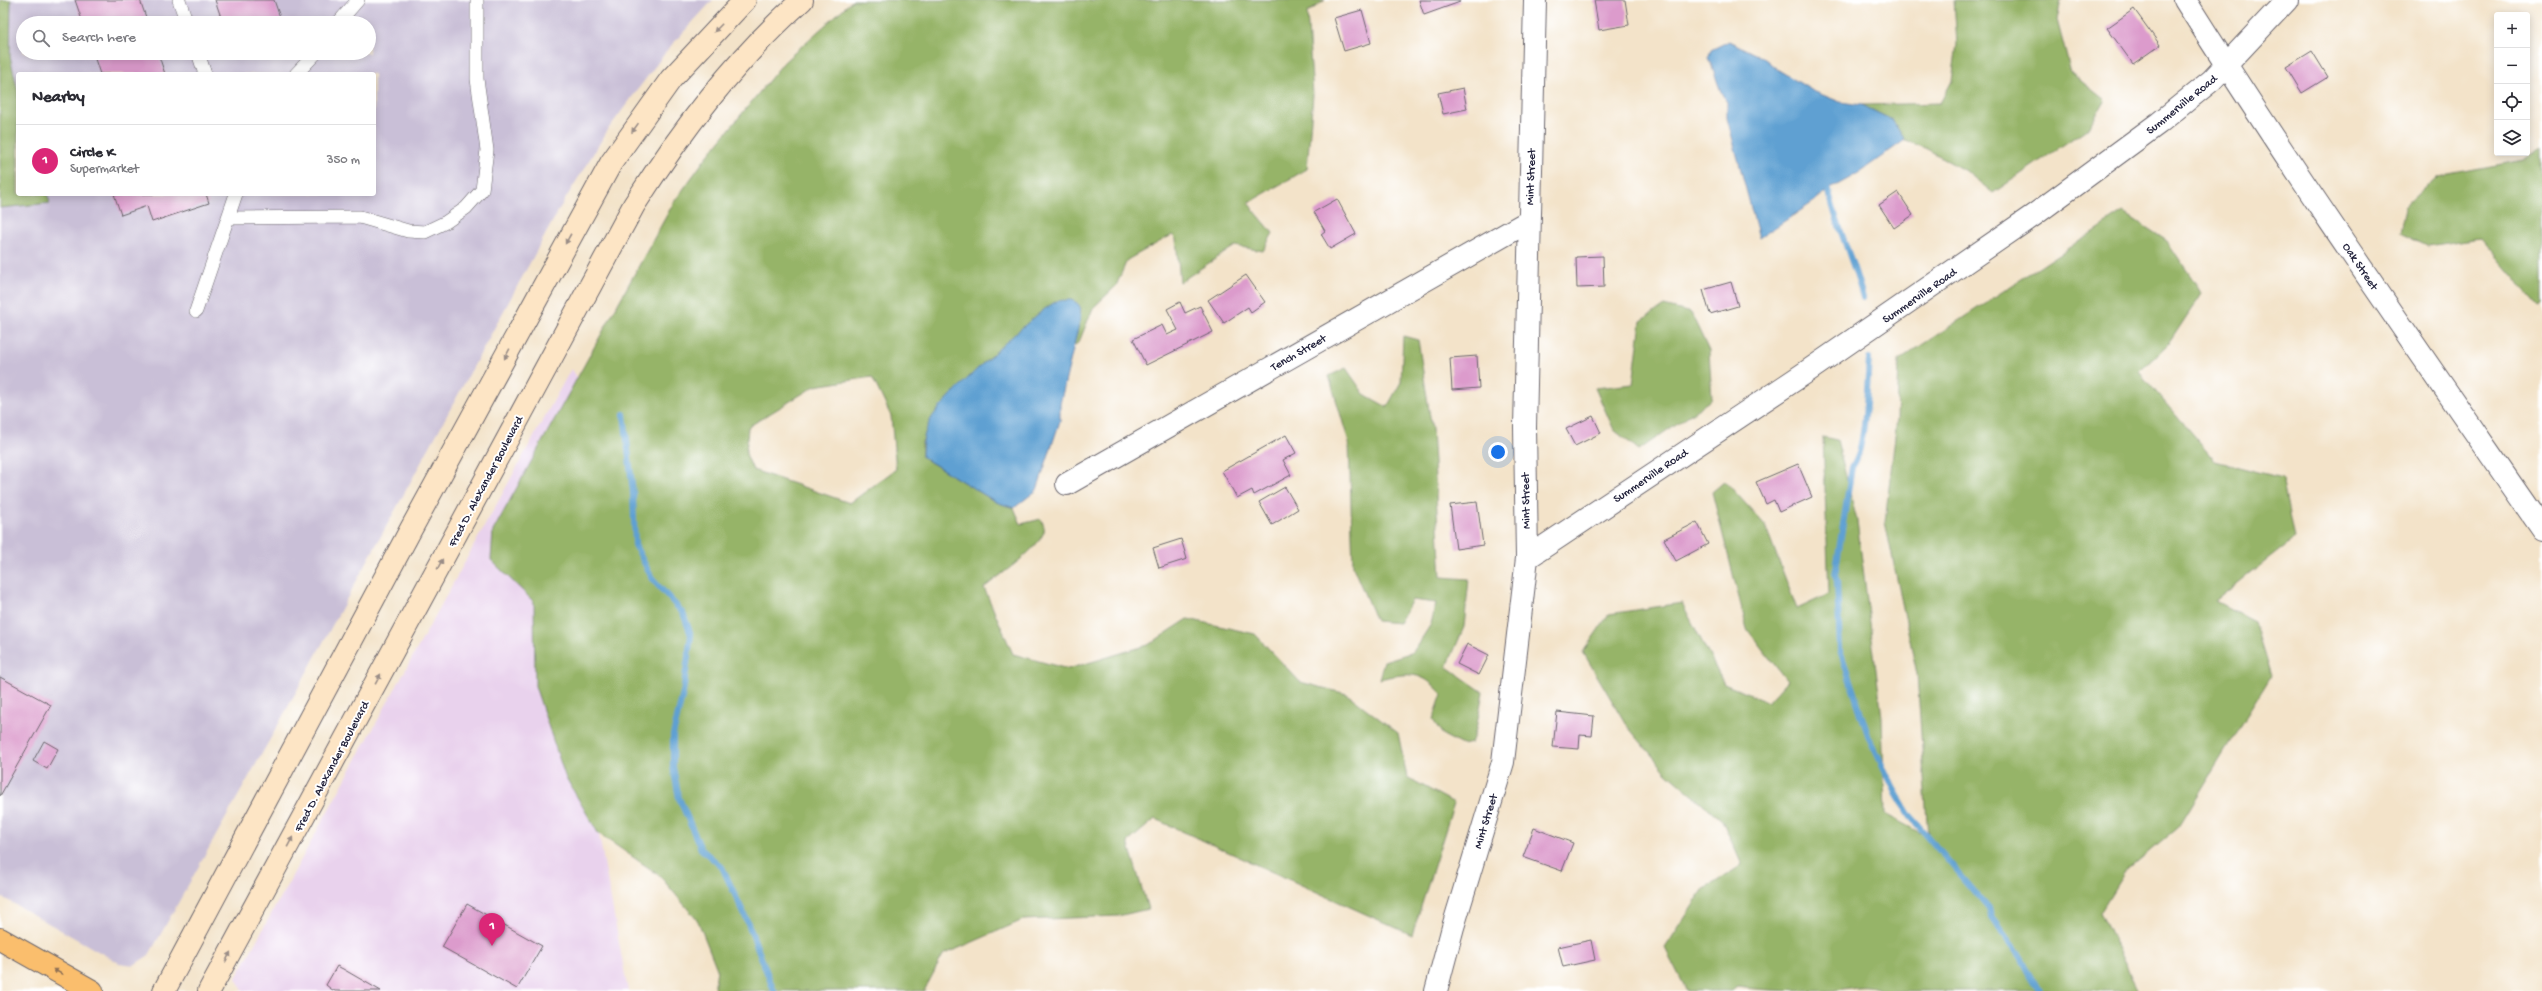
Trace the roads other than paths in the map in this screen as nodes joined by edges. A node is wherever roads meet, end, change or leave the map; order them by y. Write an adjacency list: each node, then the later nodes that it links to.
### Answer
1 (179, 0): 9 (lane)
2 (358, 0): 10 (lane)
3 (476, 0): 17 (lane)
4 (745, 0): 25 (main road, one-way to 25)
5 (802, 0): 26 (main road, Fred D. Alexander Boulevard, one-way to 5)
6 (1535, 0): 18 (street, Mint Street)
7 (2186, 0): 13 (street, Oak Street)
8 (2287, 0): 13 (street, Summerville Road)
9 (185, 16)
10 (344, 16)
11 (200, 60): 14 (lane)
12 (309, 60): 15 (lane)
13 (2226, 65): 21 (street, Oak Street); 22 (street, Summerville Road)
14 (204, 72)
15 (298, 72)
16 (235, 196): 17 (lane)
17 (228, 218): 19 (lane)
18 (1529, 221): 20 (street, Tench Street); 22 (street, Mint Street)
19 (196, 311)
20 (1067, 484)
21 (2542, 529)
22 (1527, 558): 27 (street, Mint Street)
23 (0, 939): 24 (highway, one-way to 23)
24 (92, 991)
25 (164, 991)
26 (209, 991)
27 (1436, 991)

